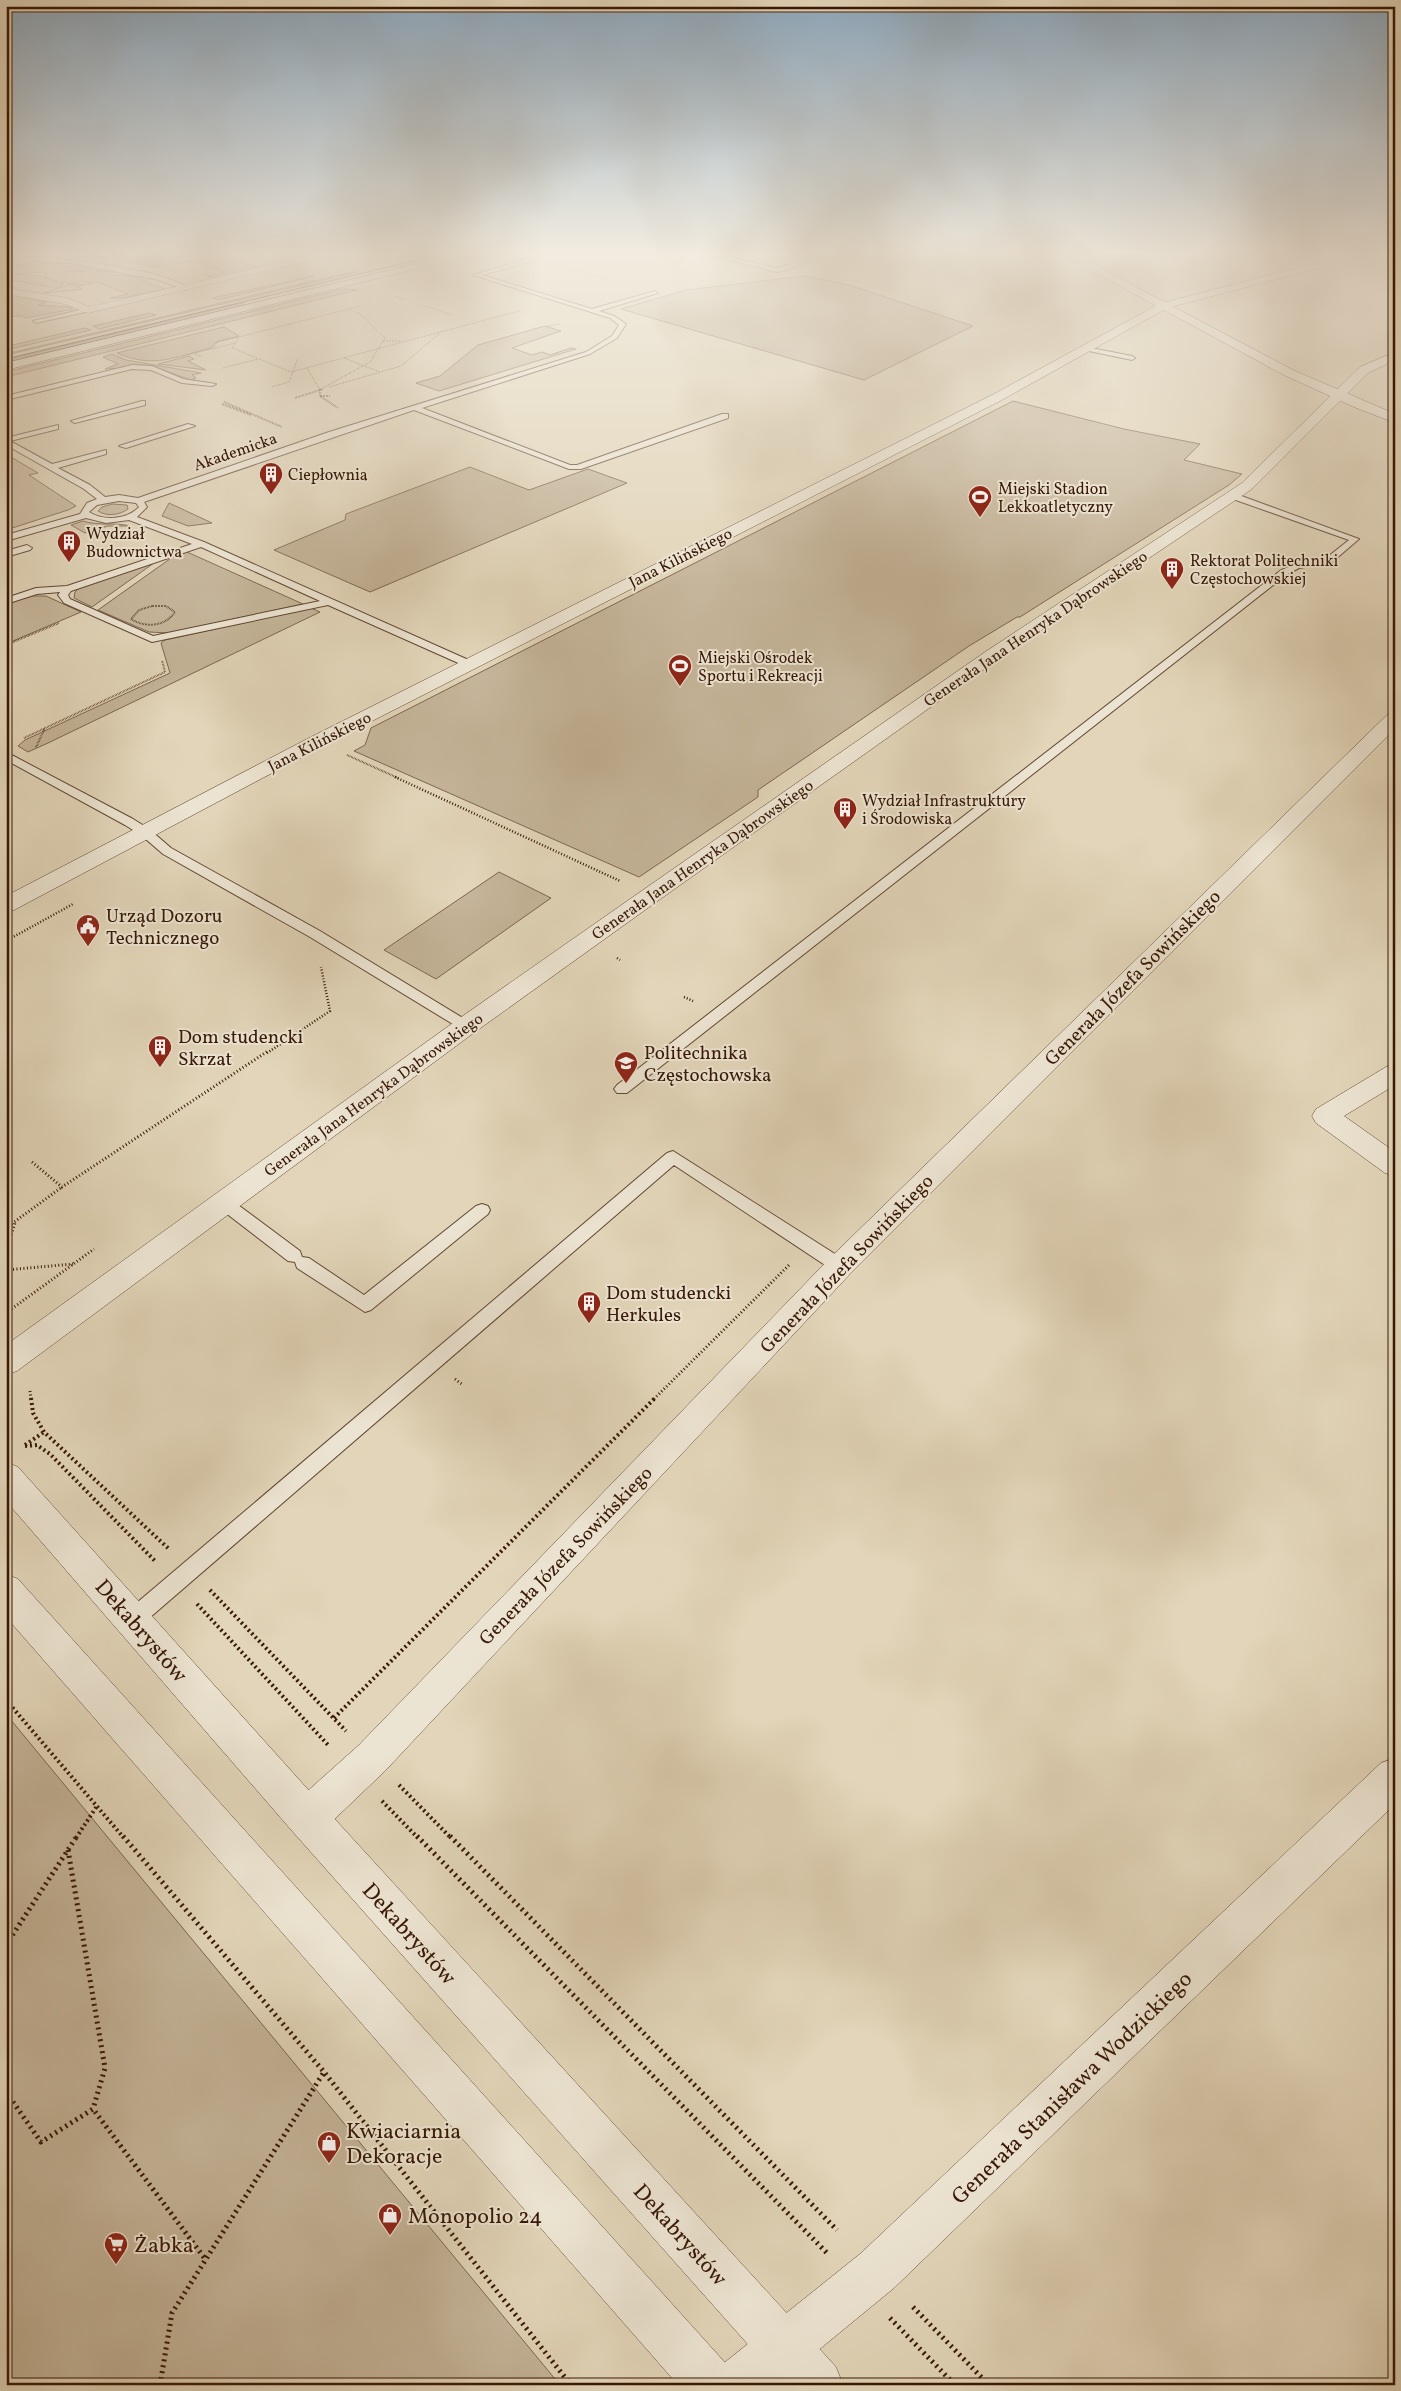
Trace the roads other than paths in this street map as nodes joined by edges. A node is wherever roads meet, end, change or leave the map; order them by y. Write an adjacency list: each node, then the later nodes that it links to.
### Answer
1 (552, 365): 9 (lane, Akademicka)
2 (1057, 365): 31 (street, Jana Kilińskiego)
3 (1276, 365): 6 (street)
4 (1375, 365): 6 (street, Generała Jana Henryka Dąbrowskiego)
5 (212, 384): 7 (lane)
6 (1341, 392): 11 (street); 19 (street, Generała Jana Henryka Dąbrowskiego)
7 (6, 398)
8 (142, 403): 12 (lane)
9 (415, 408): 10 (lane); 21 (lane, Akademicka)
10 (725, 416)
11 (1395, 418)
12 (74, 422)
13 (191, 426): 16 (lane)
14 (55, 427): 15 (lane)
15 (6, 441): 18 (lane)
16 (123, 446)
17 (103, 452): 18 (lane)
18 (51, 467): 20 (lane)
19 (1233, 496): 36 (street, Generała Jana Henryka Dąbrowskiego); 38 (lane)
20 (103, 500): 21 (lane); 22 (lane)
21 (139, 500): 23 (lane)
22 (86, 515): 23 (lane); 24 (lane)
23 (129, 517): 25 (lane)
24 (6, 538)
25 (201, 544): 28 (lane); 30 (lane)
26 (27, 548): 27 (lane)
27 (6, 554)
28 (68, 589): 29 (lane); 30 (lane)
29 (6, 601)
30 (327, 602): 31 (lane)
31 (469, 664): 34 (street, Jana Kilińskiego)
32 (1395, 718): 42 (street, Generała Józefa Sowińskiego)
33 (6, 755): 34 (lane)
34 (145, 832): 35 (street, Jana Kilińskiego); 36 (lane)
35 (6, 905)
36 (466, 1026): 40 (street, Generała Jana Henryka Dąbrowskiego)
37 (1395, 1073): 39 (street)
38 (622, 1089)
39 (1395, 1166)
40 (224, 1203): 41 (lane); 43 (street, Generała Jana Henryka Dąbrowskiego)
41 (482, 1210)
42 (840, 1266): 46 (lane); 48 (street, Generała Józefa Sowińskiego)
43 (6, 1362)
44 (6, 1478): 46 (street, Dekabrystów)
45 (6, 1591): 50 (street)
46 (133, 1619): 48 (street, Dekabrystów)
47 (1395, 1777): 49 (street, Generała Stanisława Wodzickiego)
48 (307, 1818): 49 (street, Dekabrystów)
49 (784, 2348): 51 (street, Generała Stanisława Wodzickiego); 52 (street, Dekabrystów)
50 (711, 2385)
51 (737, 2385)
52 (818, 2385)

